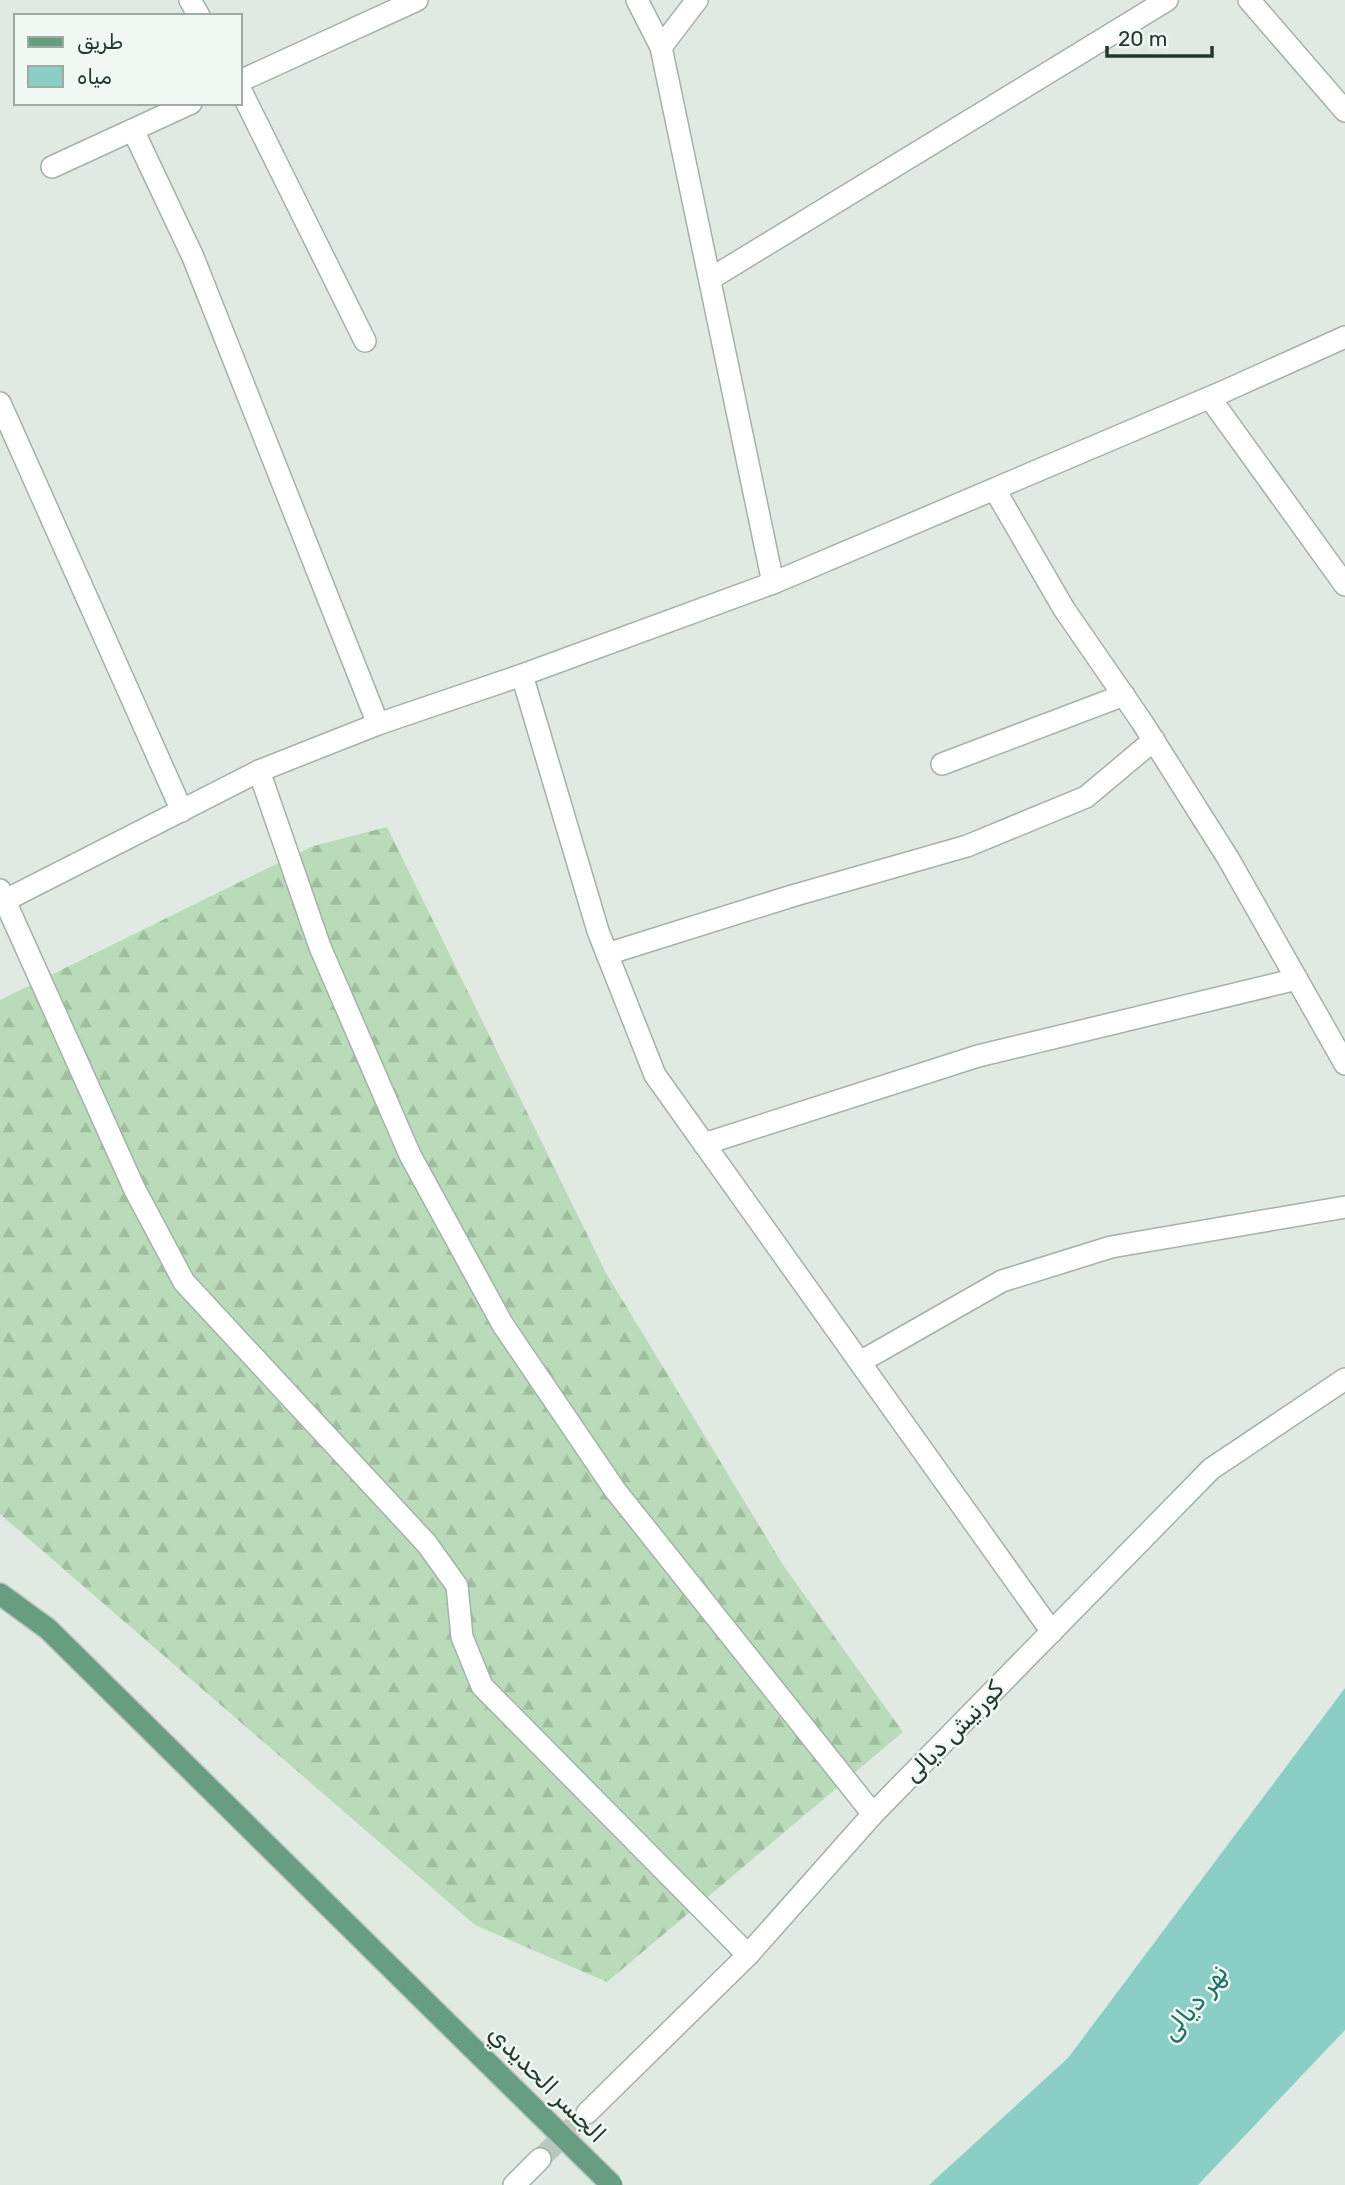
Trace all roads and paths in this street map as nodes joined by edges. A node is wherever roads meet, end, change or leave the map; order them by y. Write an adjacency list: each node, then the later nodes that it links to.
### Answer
1 (417, 0): 7 (street)
2 (636, 0): 6 (street)
3 (697, 0): 6 (street)
4 (1167, 0): 13 (street)
5 (1249, 0): 10 (street)
6 (661, 47): 13 (street)
7 (242, 80)
8 (242, 93): 15 (street)
9 (187, 105): 11 (street)
10 (1345, 111)
11 (133, 130): 12 (street); 23 (street)
12 (52, 167)
13 (710, 279): 19 (street)
14 (1345, 337): 16 (street)
15 (365, 341)
16 (1210, 398): 18 (street); 20 (street)
17 (0, 404): 27 (street)
18 (995, 490): 19 (street); 22 (street)
19 (773, 583): 21 (street)
20 (1345, 585)
21 (522, 675): 23 (street); 29 (street)
22 (1124, 695): 24 (street); 25 (street)
23 (379, 724): 26 (street)
24 (1154, 740): 29 (street); 30 (street)
25 (942, 764)
26 (259, 772): 27 (street); 38 (street)
27 (183, 811): 28 (street)
28 (2, 898): 39 (street)
29 (607, 954): 32 (street)
30 (1297, 979): 31 (street); 32 (street)
31 (1345, 1064)
32 (704, 1144): 34 (street)
33 (1345, 1208): 34 (street)
34 (860, 1362): 37 (street)
35 (1345, 1379): 37 (street, كورنيش ديالى)
36 (0, 1594): 43 (main road, الجسر الحديدي, bridge)
37 (1052, 1632): 38 (street, كورنيش ديالى)
38 (873, 1814): 39 (street, كورنيش ديالى)
39 (748, 1955): 40 (street, كورنيش ديالى)
40 (587, 2113)
41 (540, 2159): 42 (street)
42 (514, 2185)
43 (612, 2185)

